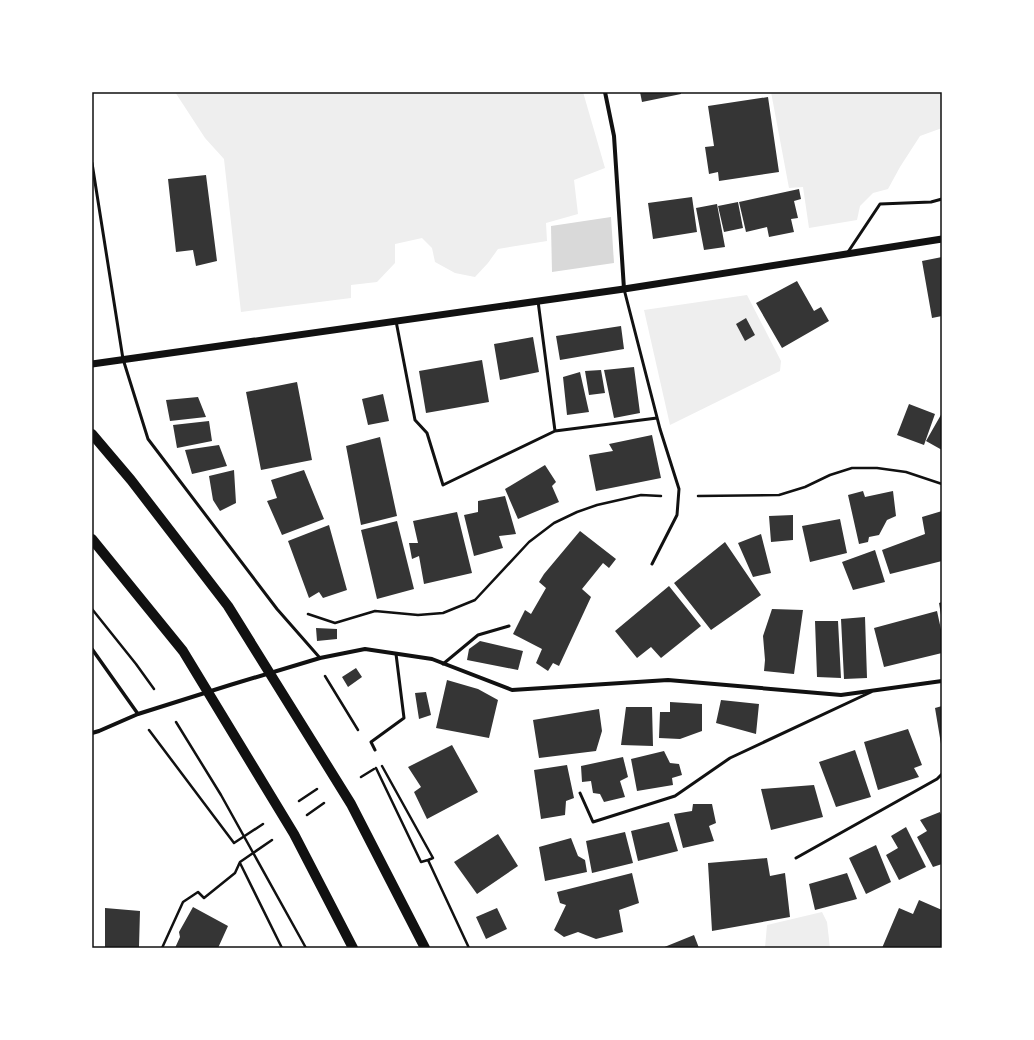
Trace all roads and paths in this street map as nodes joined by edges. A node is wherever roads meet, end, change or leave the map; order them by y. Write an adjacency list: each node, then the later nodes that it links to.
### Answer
1 (605, 92): 6 (street)
2 (92, 163): 9 (lane)
3 (942, 199): 5 (lane)
4 (942, 239): 5 (street)
5 (847, 254): 6 (street)
6 (624, 289): 7 (street); 11 (lane)
7 (538, 301): 8 (street); 12 (lane)
8 (396, 321): 9 (street); 12 (lane)
9 (123, 359): 10 (street); 19 (lane)
10 (92, 364)
11 (657, 418): 12 (lane); 15 (lane)
12 (555, 431)
13 (92, 434): 42 (main road)
14 (942, 484): 15 (path)
15 (679, 496): 17 (lane); 19 (path)
16 (92, 539): 41 (main road)
17 (652, 564)
18 (92, 609): 27 (path)
19 (277, 609): 23 (lane)
20 (509, 626): 24 (lane)
21 (92, 649): 28 (street)
22 (396, 654): 23 (street); 24 (street); 31 (lane)
23 (320, 658): 28 (street)
24 (443, 664): 26 (street)
25 (942, 681): 26 (street)
26 (875, 690): 35 (lane)
27 (157, 694)
28 (138, 714): 30 (street)
29 (173, 718): 40 (path)
30 (92, 733)
31 (375, 750)
32 (942, 774): 36 (lane)
33 (359, 778): 37 (path)
34 (383, 785): 37 (path)
35 (580, 793)
36 (796, 858)
37 (428, 860): 43 (path)
38 (162, 948): 39 (path)
39 (282, 948)
40 (306, 948)
41 (353, 948)
42 (425, 948)
43 (469, 948)

